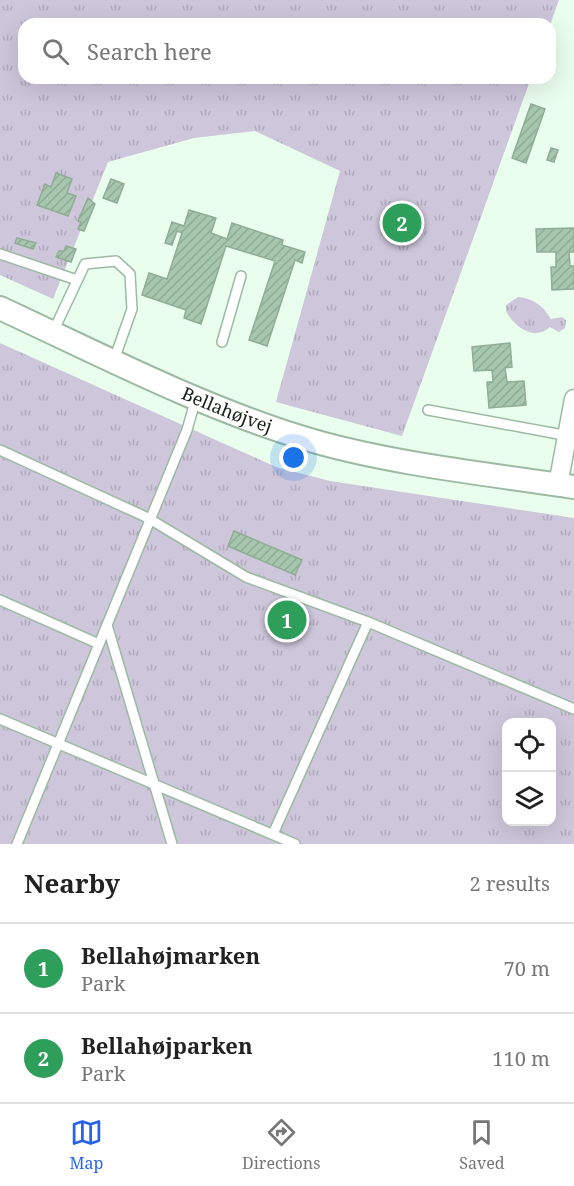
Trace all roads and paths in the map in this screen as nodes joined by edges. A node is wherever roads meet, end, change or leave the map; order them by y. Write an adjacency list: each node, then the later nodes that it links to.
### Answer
1 (0, 254): 3 (lane)
2 (241, 276): 6 (lane)
3 (77, 280): 5 (lane); 7 (lane)
4 (0, 308): 5 (street, Bellahøjvej)
5 (53, 333): 7 (street, Bellahøjvej)
6 (222, 342)
7 (114, 360): 8 (street, Bellahøjvej)
8 (196, 398): 13 (street, Bellahøjvej); 14 (lane)
9 (574, 399): 11 (street)
10 (428, 410): 11 (lane)
11 (571, 436): 13 (street)
12 (0, 450): 14 (lane)
13 (566, 486)
14 (148, 518): 16 (lane); 17 (lane)
15 (0, 600): 18 (lane)
16 (368, 622): 19 (lane); 23 (lane)
17 (107, 625): 18 (lane); 22 (lane)
18 (99, 644): 21 (lane)
19 (574, 709)
20 (0, 719): 21 (lane)
21 (59, 746): 22 (lane); 24 (lane)
22 (154, 784): 23 (lane); 25 (lane)
23 (273, 834): 26 (lane)
24 (17, 844)
25 (172, 844)
26 (295, 844)

